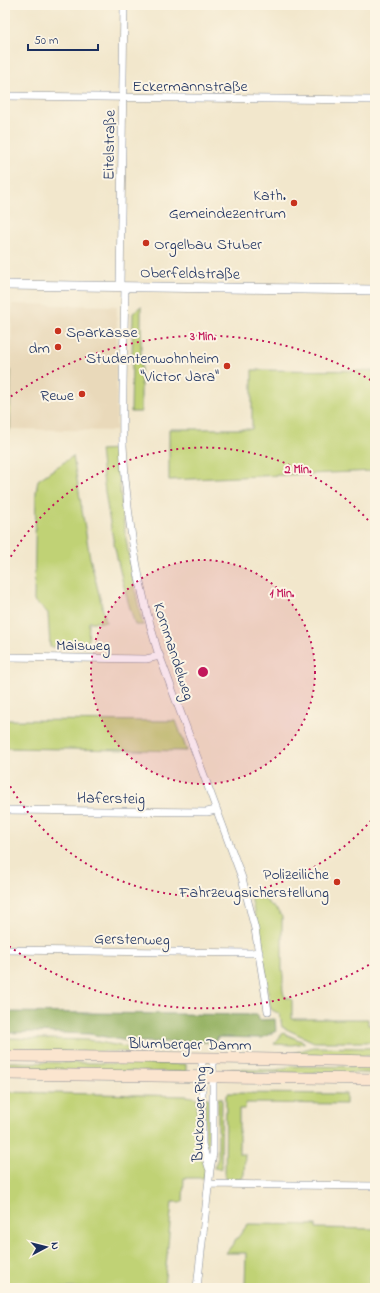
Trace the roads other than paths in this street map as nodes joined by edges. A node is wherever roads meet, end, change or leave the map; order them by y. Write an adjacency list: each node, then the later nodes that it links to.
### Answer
1 (124, 5): 3 (street, Eitelstraße)
2 (5, 96): 3 (street, Eckermannstraße)
3 (123, 98): 4 (street, Eckermannstraße); 6 (street, Eitelstraße)
4 (375, 100)
5 (5, 285): 6 (street, Oberfeldstraße)
6 (123, 286): 7 (street, Oberfeldstraße); 8 (street, Kornmandelweg)
7 (375, 290)
8 (160, 656): 9 (street, Maisweg); 11 (street, Kornmandelweg)
9 (5, 657)
10 (5, 810): 11 (street, Hafersteig)
11 (216, 810): 13 (street, Kornmandelweg)
12 (5, 950): 13 (street, Gerstenweg)
13 (259, 952): 14 (street, Kornmandelweg)
14 (268, 1011)
15 (5, 1056): 16 (main road, Blumberger Damm)
16 (208, 1058): 17 (main road, Blumberger Damm); 19 (street, Buckower Ring); 19 (street, Buckower Ring)
17 (375, 1061)
18 (5, 1074): 19 (main road, Blumberger Damm)
19 (208, 1076): 20 (main road, Blumberger Damm); 21 (street, Buckower Ring); 21 (street, Buckower Ring)
20 (375, 1079)
21 (210, 1170): 22 (street, Buckower Ring)
22 (209, 1184): 23 (street); 24 (street, Buckower Ring)
23 (375, 1186)
24 (197, 1288)

